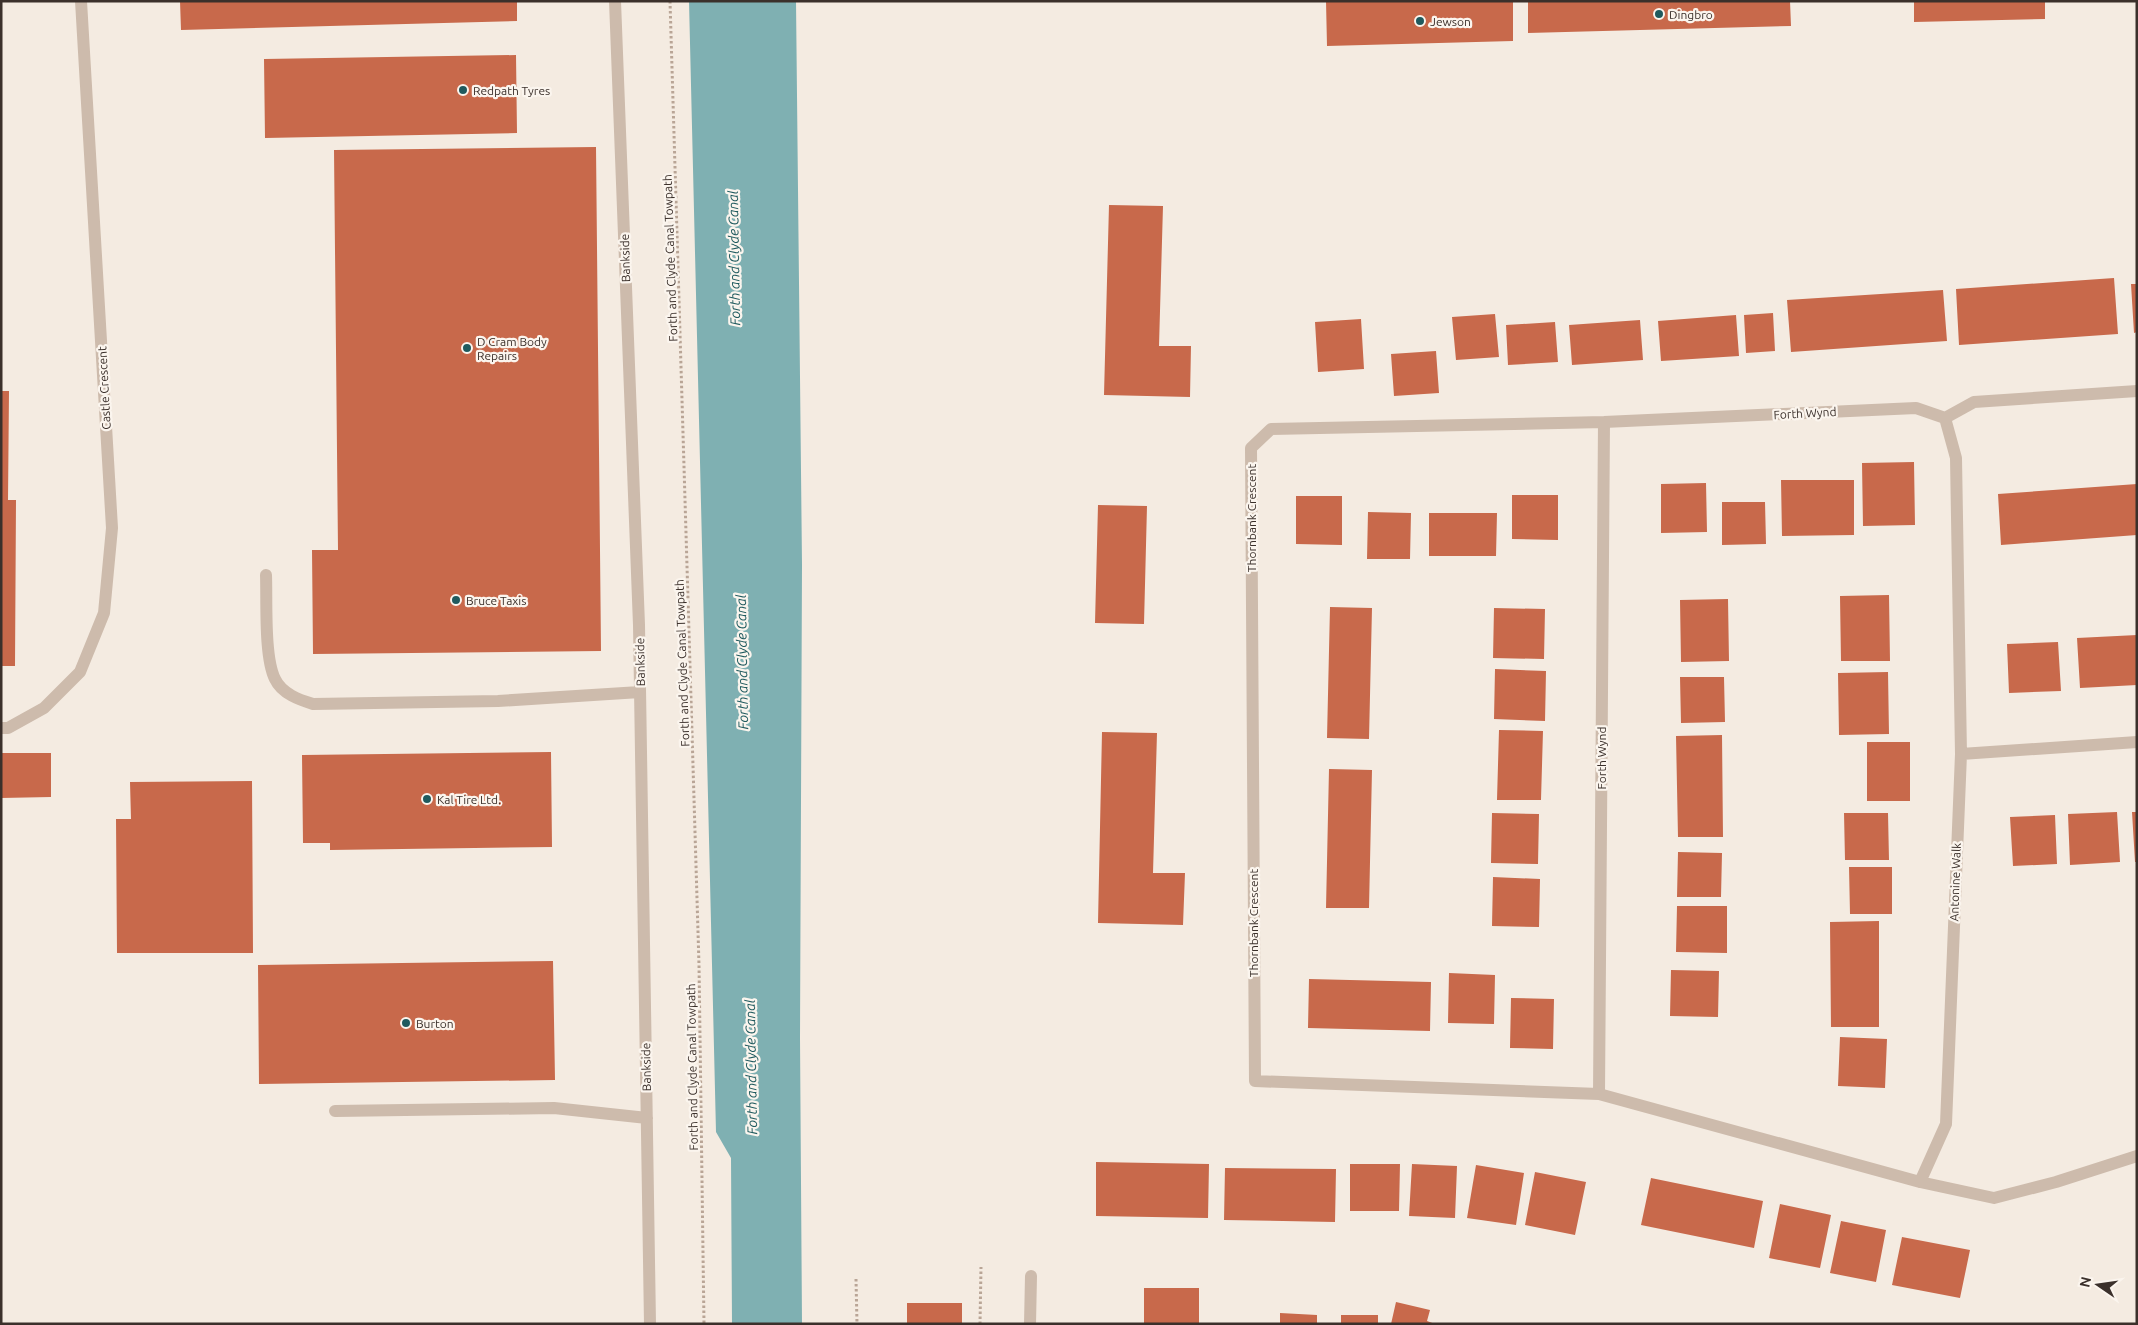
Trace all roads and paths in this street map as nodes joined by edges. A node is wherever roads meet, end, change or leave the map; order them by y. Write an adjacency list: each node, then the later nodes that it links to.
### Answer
1 (80, 1): 10 (street, Castle Crescent)
2 (615, 1): 9 (street, Bankside)
3 (670, 1): 22 (path, Forth and Clyde Canal Towpath)
4 (2137, 391): 5 (street)
5 (1945, 418): 6 (street, Forth Wynd); 12 (street)
6 (1604, 422): 7 (street, Forth Wynd); 13 (street, Forth Wynd)
7 (1270, 429): 13 (street, Thornbank Crescent)
8 (266, 575): 9 (street)
9 (640, 692): 15 (street, Bankside)
10 (1, 728)
11 (2137, 742): 12 (street)
12 (1961, 754): 17 (street, Antonine Walk)
13 (1599, 1094): 17 (street)
14 (336, 1111): 15 (street)
15 (647, 1118): 21 (street, Bankside)
16 (2137, 1156): 17 (street)
17 (1920, 1182)
18 (981, 1267): 24 (path)
19 (1031, 1276): 25 (street)
20 (856, 1279): 23 (path)
21 (650, 1324)
22 (704, 1324)
23 (857, 1324)
24 (980, 1324)
25 (1030, 1324)

